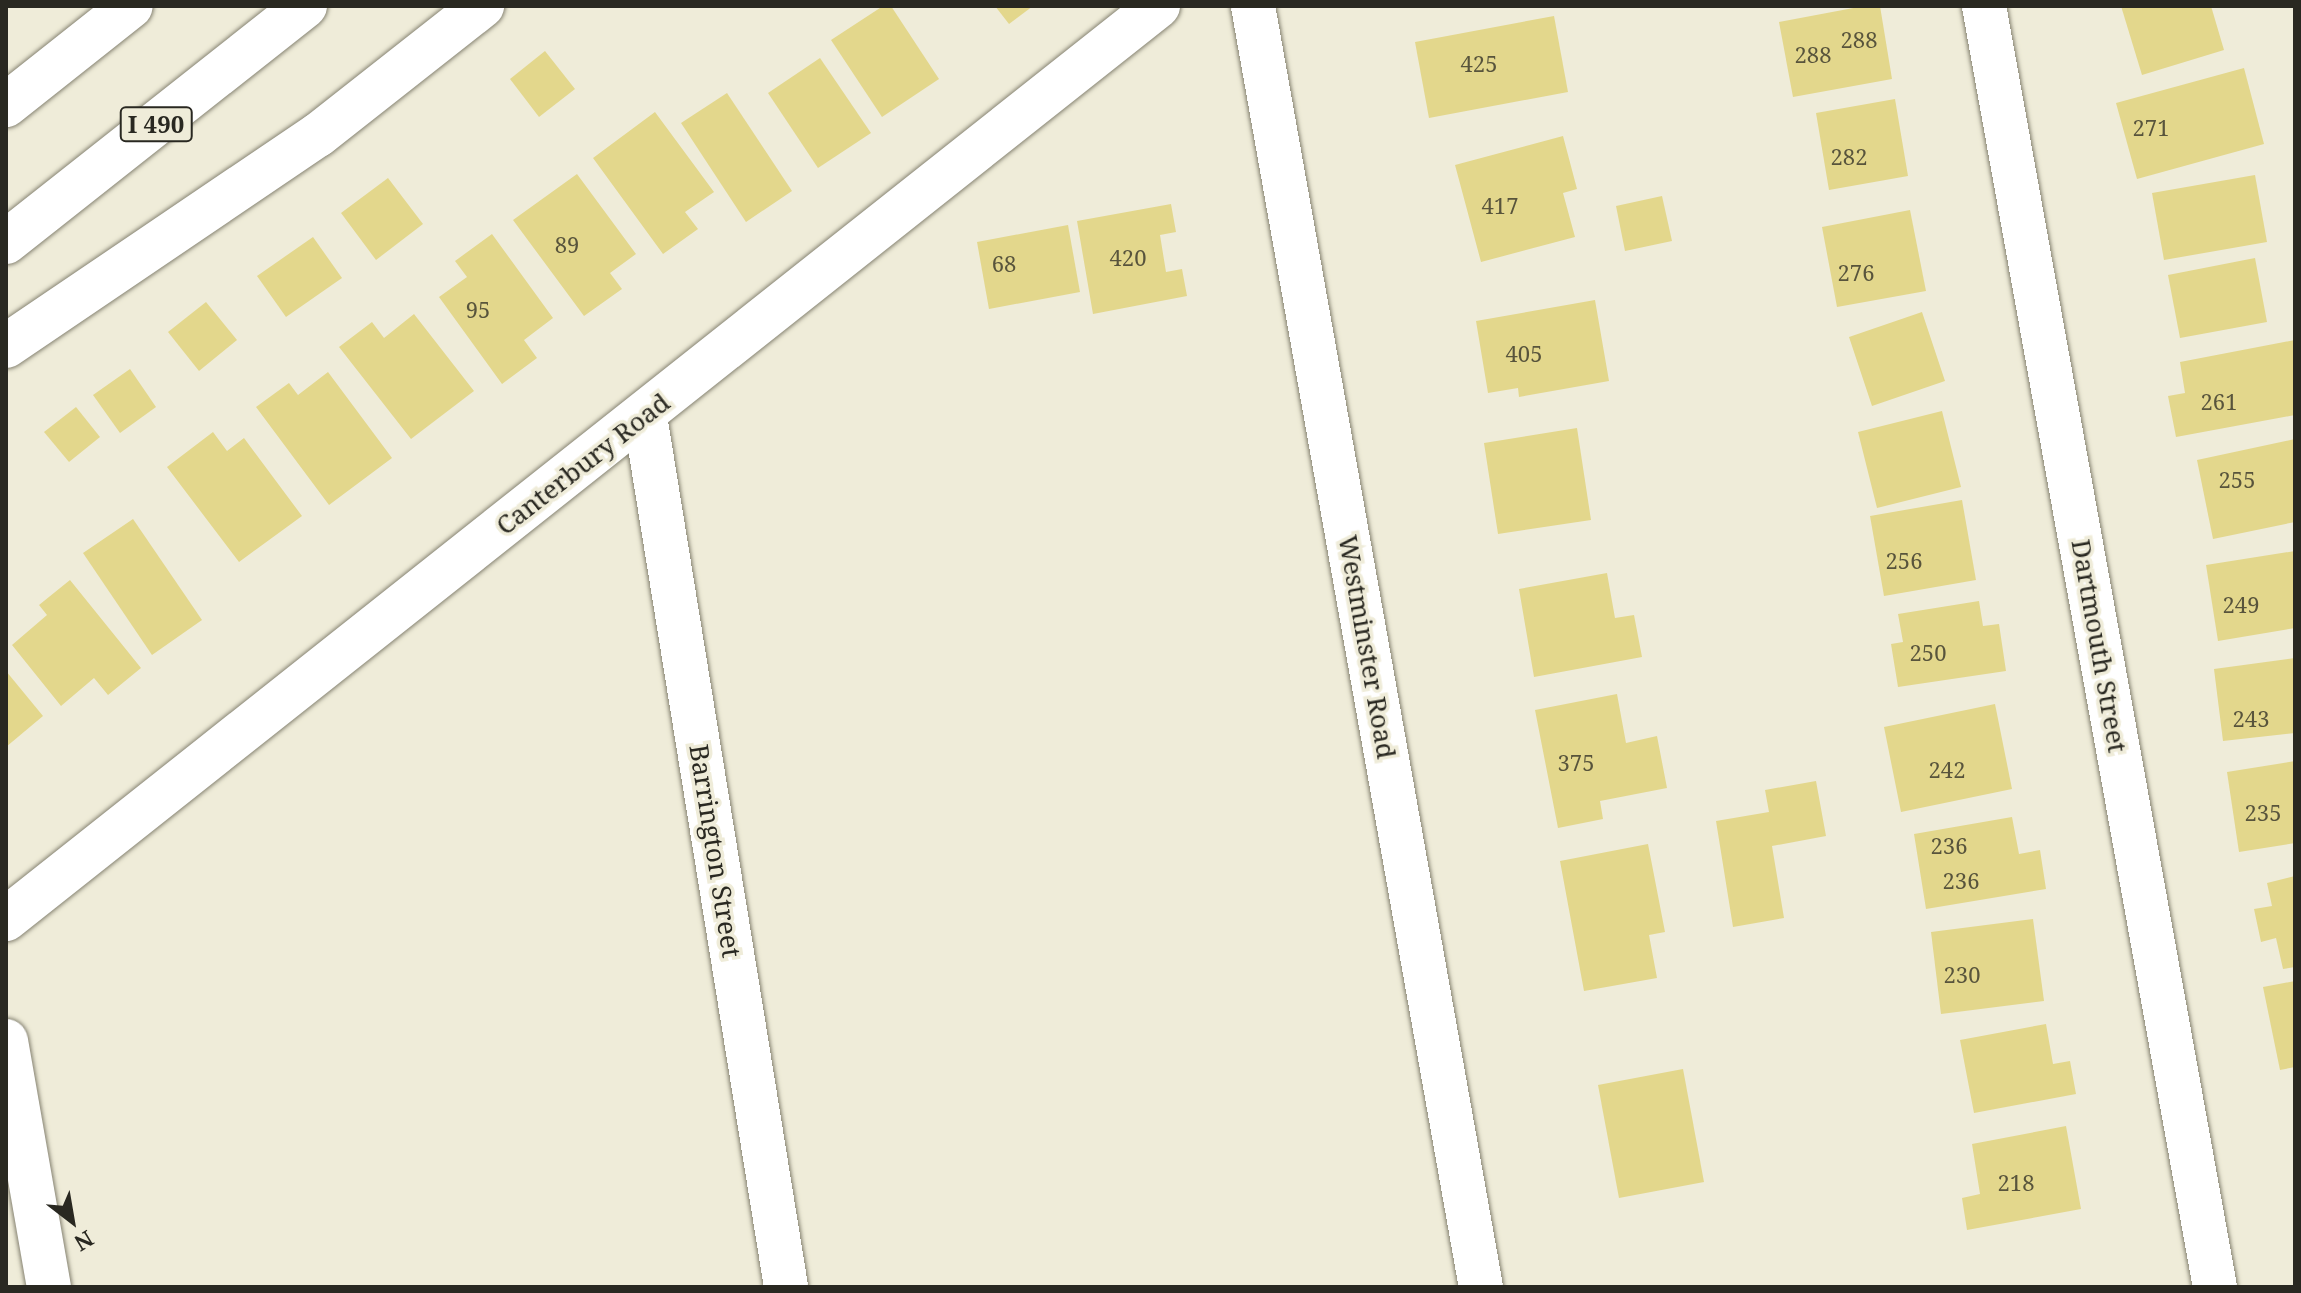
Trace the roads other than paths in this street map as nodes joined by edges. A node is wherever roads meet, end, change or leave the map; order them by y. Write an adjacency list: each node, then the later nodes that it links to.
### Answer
1 (131, 6): 7 (main road)
2 (305, 6): 8 (main road, I 490)
3 (482, 6): 9 (main road)
4 (1158, 6): 10 (main road, Canterbury Road)
5 (1253, 6): 15 (main road, Westminster Road)
6 (1984, 6): 16 (main road, Dartmouth Street)
7 (6, 105)
8 (6, 242)
9 (6, 346)
10 (645, 416): 11 (main road, Canterbury Road); 14 (main road, Barrington Street)
11 (6, 919)
12 (6, 1041): 13 (main road)
13 (49, 1287)
14 (786, 1287)
15 (1481, 1287)
16 (2215, 1287)

